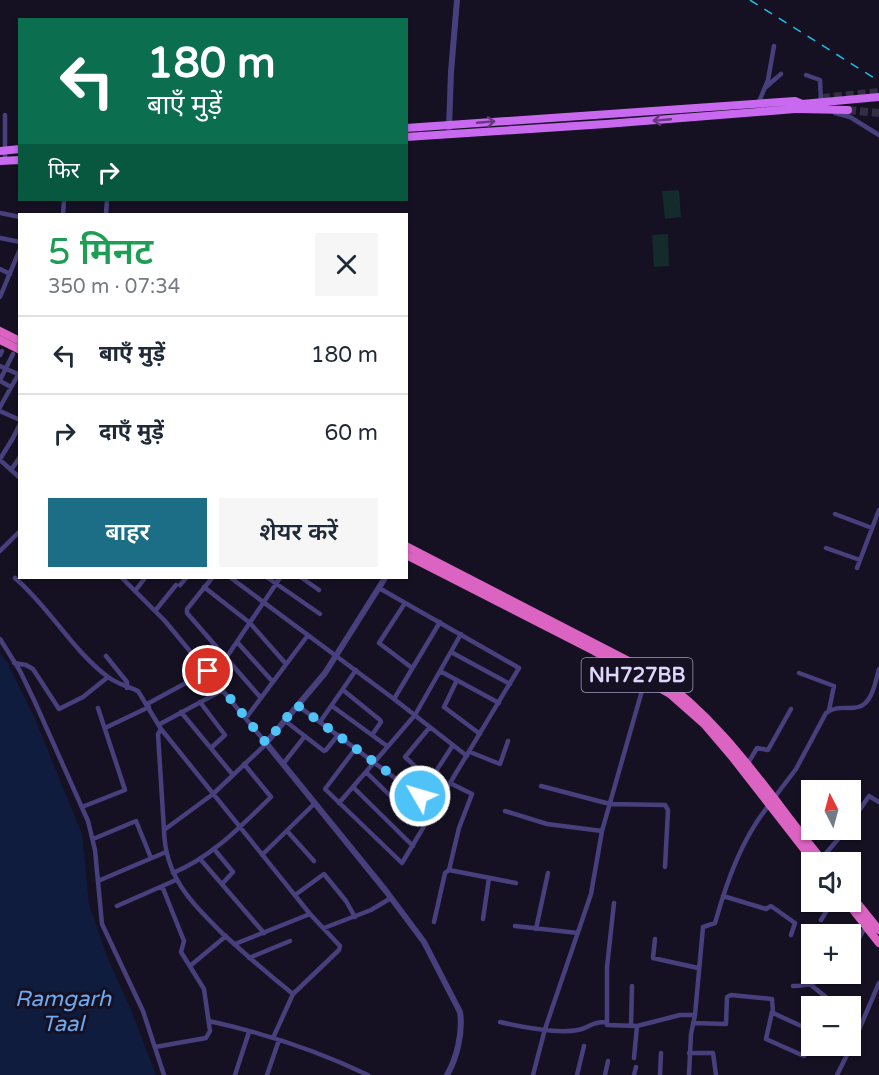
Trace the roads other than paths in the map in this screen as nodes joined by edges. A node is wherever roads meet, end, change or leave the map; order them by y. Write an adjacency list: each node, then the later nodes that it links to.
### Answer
1 (457, 0): 12 (street)
2 (774, 46): 5 (street)
3 (781, 74): 5 (street)
4 (806, 75): 7 (street)
5 (764, 89): 8 (street)
6 (879, 97): 7 (main road)
7 (822, 102): 9 (main road); 10 (main road); 15 (street)
8 (758, 104): 9 (main road); 12 (main road, one-way to 8)
9 (799, 105): 14 (main road, one-way to 14)
10 (848, 110)
11 (5, 115): 18 (street)
12 (449, 125): 13 (main road); 14 (street)
13 (408, 128)
14 (449, 134): 16 (main road)
15 (879, 135)
16 (408, 137)
17 (18, 149): 18 (main road)
18 (2, 150): 20 (street)
19 (18, 160): 20 (main road)
20 (2, 161)
21 (0, 213): 22 (street)
22 (18, 217)
23 (0, 238): 24 (street)
24 (18, 242)
25 (18, 254): 27 (street)
26 (0, 269): 27 (street)
27 (10, 274): 28 (street)
28 (0, 297)
29 (0, 331): 31 (highway)
30 (0, 340): 32 (highway)
31 (18, 340)
32 (16, 352): 34 (street)
33 (0, 366): 34 (street)
34 (6, 369): 35 (street); 37 (street)
35 (18, 375)
36 (18, 376): 38 (street)
37 (0, 380): 38 (street)
38 (11, 387): 39 (street)
39 (0, 409): 40 (street)
40 (18, 421)
41 (18, 426): 42 (street)
42 (1, 457): 44 (street)
43 (18, 460): 44 (street)
44 (11, 470): 45 (street)
45 (18, 476)
46 (879, 510): 48 (street)
47 (835, 514): 48 (street)
48 (872, 528): 54 (street)
49 (18, 533): 52 (street)
50 (408, 547): 133 (highway, NH727BB)
51 (826, 548): 54 (street)
52 (0, 551)
53 (408, 556): 95 (highway, NH727BB)
54 (860, 560): 55 (street)
55 (857, 568)
56 (15, 578): 93 (street)
57 (123, 579): 70 (street)
58 (144, 579): 70 (street)
59 (185, 579): 73 (street)
60 (211, 579): 67 (street)
61 (232, 579): 71 (street)
62 (269, 579): 66 (street)
63 (279, 579): 66 (street)
64 (304, 579): 69 (street)
65 (384, 579): 68 (street)
66 (276, 584): 71 (street); 74 (street)
67 (204, 588): 76 (street); 84 (street)
68 (379, 588): 72 (street); 83 (street)
69 (320, 590)
70 (135, 591): 73 (street)
71 (264, 602): 76 (street); 78 (street)
72 (405, 603): 75 (street); 87 (street)
73 (155, 611): 91 (street)
74 (320, 614)
75 (440, 622): 77 (street); 87 (street)
76 (250, 623): 80 (street); 86 (street)
77 (461, 634): 81 (street); 97 (street)
78 (308, 635): 83 (street); 86 (street)
79 (0, 639): 85 (street)
80 (237, 642): 84 (street); 96 (street)
81 (451, 652): 90 (street); 97 (street)
82 (105, 656): 98 (street)
83 (336, 656): 89 (street); 106 (street)
84 (226, 658): 101 (street)
85 (14, 663): 93 (street); 147 (street)
86 (286, 664): 96 (street)
87 (412, 668): 102 (street)
88 (879, 669): 110 (street)
89 (356, 670): 100 (street); 102 (street)
90 (440, 670): 94 (street); 112 (street)
91 (208, 671): 99 (street); 105 (street)
92 (799, 673): 110 (street)
93 (108, 677): 98 (street)
94 (457, 680): 104 (street); 119 (street)
95 (645, 680): 142 (highway, NH727BB); 146 (street)
96 (273, 682): 101 (street)
97 (510, 684): 104 (street)
98 (127, 688): 105 (street)
99 (223, 690): 103 (street); 113 (street)
100 (343, 690): 107 (street); 121 (street)
101 (261, 698): 113 (street)
102 (394, 699): 112 (street)
103 (200, 702): 111 (street); 127 (street)
104 (499, 703): 119 (street)
105 (148, 705): 116 (street); 118 (street)
106 (297, 705): 114 (street); 115 (street)
107 (332, 706): 115 (street); 121 (street)
108 (98, 708): 118 (street)
109 (791, 709): 133 (street)
110 (829, 710): 142 (street)
111 (182, 712): 116 (street); 127 (street)
112 (415, 715): 117 (street); 126 (street)
113 (246, 718): 124 (street)
114 (284, 720): 122 (street); 124 (street)
115 (320, 722): 120 (street)
116 (160, 726): 140 (street); 153 (street)
117 (430, 727): 125 (street); 136 (street)
118 (105, 728): 147 (street)
119 (480, 734): 129 (street)
120 (339, 735): 122 (street); 128 (street)
121 (372, 735): 126 (street)
122 (305, 736): 132 (street)
123 (508, 741): 129 (street)
124 (266, 743): 131 (street); 132 (street)
125 (453, 745): 129 (street); 136 (street)
126 (387, 746): 130 (street)
127 (211, 748): 135 (street)
128 (356, 748): 130 (street); 145 (street)
129 (469, 754): 137 (street)
130 (374, 761): 134 (street); 141 (street)
131 (244, 764): 135 (street); 152 (street)
132 (283, 764): 144 (street)
133 (747, 765): 142 (highway, NH727BB)
134 (366, 772): 139 (street); 151 (street)
135 (233, 775): 140 (street)
136 (430, 780): 141 (street)
137 (450, 783): 148 (street); 169 (street)
138 (541, 786): 146 (street)
139 (353, 787): 145 (street); 159 (street)
140 (213, 794): 152 (street); 153 (street)
141 (420, 796): 148 (street)
142 (771, 801): 156 (highway, NH727BB); 162 (highway, NH727BB); 179 (street)
143 (879, 802): 149 (street)
144 (315, 803): 154 (street); 180 (street)
145 (339, 803): 159 (street)
146 (610, 804): 155 (street); 168 (street)
147 (81, 805): 157 (street)
148 (435, 808): 159 (street)
149 (861, 808)
150 (505, 811): 155 (street)
151 (412, 818)
152 (240, 827): 160 (street); 164 (street)
153 (164, 830): 161 (street)
154 (287, 831): 164 (street); 167 (street)
155 (602, 831): 197 (street)
156 (801, 834)
157 (93, 839): 165 (street); 174 (street)
158 (838, 840): 163 (street)
159 (413, 846)
160 (214, 849): 166 (street); 176 (street)
161 (166, 852): 165 (street); 170 (street)
162 (813, 852)
163 (828, 852)
164 (262, 855): 178 (street)
165 (151, 858): 174 (street)
166 (201, 860): 170 (street); 176 (street)
167 (314, 861)
168 (664, 867)
169 (449, 870): 172 (street); 190 (street)
170 (173, 873): 173 (street)
171 (548, 873): 194 (street)
172 (489, 878): 175 (street); 188 (street)
173 (176, 880): 177 (street); 200 (street)
174 (98, 881): 226 (street)
175 (516, 883)
176 (222, 884): 196 (street)
177 (162, 886): 182 (street); 206 (street)
178 (295, 895): 186 (street); 187 (street)
179 (723, 897): 199 (street); 207 (street)
180 (391, 898): 187 (street); 239 (street)
181 (614, 903): 218 (street)
182 (117, 906)
183 (861, 908): 195 (highway)
184 (826, 912): 189 (street)
185 (854, 912): 192 (highway)
186 (310, 914): 193 (street); 196 (street)
187 (355, 916): 193 (street)
188 (483, 919)
189 (821, 920)
190 (434, 922)
191 (515, 926): 194 (street)
192 (866, 926): 198 (street); 203 (highway)
193 (324, 928): 212 (street)
194 (536, 929): 197 (street)
195 (879, 930)
196 (264, 933): 204 (street)
197 (578, 933): 222 (street)
198 (861, 934)
199 (790, 935)
200 (226, 936): 204 (street); 206 (street)
201 (655, 939): 207 (street)
202 (290, 941): 205 (street)
203 (879, 943)
204 (235, 945): 205 (street)
205 (249, 958): 212 (street)
206 (190, 966): 216 (street)
207 (698, 968): 215 (street)
208 (879, 983): 247 (street)
209 (811, 985): 211 (street); 213 (street)
210 (632, 986): 220 (street)
211 (793, 986)
212 (293, 994): 224 (street)
213 (825, 996)
214 (772, 1012): 219 (street); 221 (street); 229 (street)
215 (694, 1015): 219 (street); 220 (street)
216 (209, 1021): 223 (street); 226 (street)
217 (500, 1022): 222 (street)
218 (605, 1022): 220 (street); 222 (street)
219 (693, 1023): 228 (street)
220 (634, 1026): 230 (street)
221 (801, 1026)
222 (545, 1029): 240 (street)
223 (249, 1032): 224 (street); 235 (street)
224 (276, 1039): 233 (street); 236 (street)
225 (584, 1046): 241 (street)
226 (155, 1047): 234 (street)
227 (661, 1053): 244 (street)
228 (689, 1053): 245 (street); 246 (street)
229 (801, 1055)
230 (634, 1058)
231 (608, 1061): 242 (street)
232 (636, 1066): 243 (street)
233 (354, 1068): 237 (street); 238 (street)
234 (164, 1075)
235 (235, 1075)
236 (267, 1075)
237 (352, 1075)
238 (368, 1075)
239 (447, 1075)
240 (533, 1075)
241 (577, 1075)
242 (605, 1075)
243 (634, 1075)
244 (660, 1075)
245 (689, 1075)
246 (716, 1075)
247 (837, 1075)

